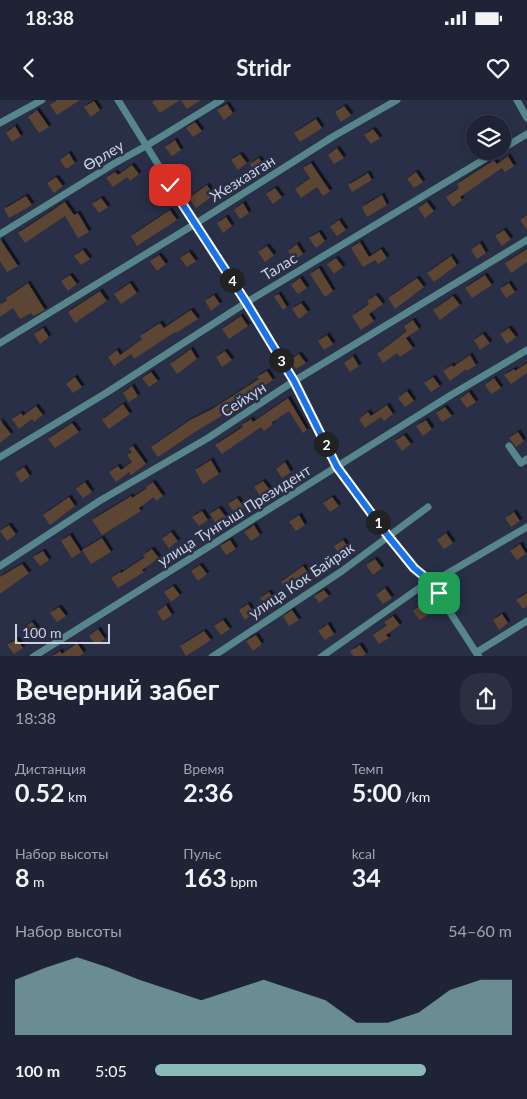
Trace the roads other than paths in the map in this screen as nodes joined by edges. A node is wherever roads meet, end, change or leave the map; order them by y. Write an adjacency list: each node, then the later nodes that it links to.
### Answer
1 (42, 100): 7 (street)
2 (118, 100): 10 (street)
3 (221, 100): 10 (street, Өрлеу)
4 (397, 100): 12 (street, Жезказган)
5 (517, 100): 6 (street)
6 (527, 118)
7 (0, 124)
8 (527, 134): 9 (street)
9 (511, 144)
10 (146, 146): 12 (street); 13 (street, Өрлеу)
11 (483, 160): 15 (street, Талас)
12 (195, 224): 15 (street); 16 (street, Жезказган)
13 (0, 234)
14 (527, 240): 18 (street, Сейхун)
15 (246, 302): 18 (street); 20 (street, Талас)
16 (0, 343)
17 (527, 350): 22 (street, улица Тунгыш Президент)
18 (294, 381): 22 (street); 26 (street, Сейхун)
19 (509, 446): 21 (street)
20 (0, 457)
21 (527, 459)
22 (337, 467): 25 (street); 30 (street, улица Тунгыш Президент)
23 (428, 507): 25 (street, улица Кок Байрак)
24 (527, 527): 27 (street)
25 (388, 536): 27 (street); 31 (street, улица Кок Байрак)
26 (0, 566)
27 (431, 582): 29 (street); 32 (street)
28 (527, 621): 29 (street)
29 (478, 654)
30 (33, 656)
31 (212, 656)
32 (321, 656)

